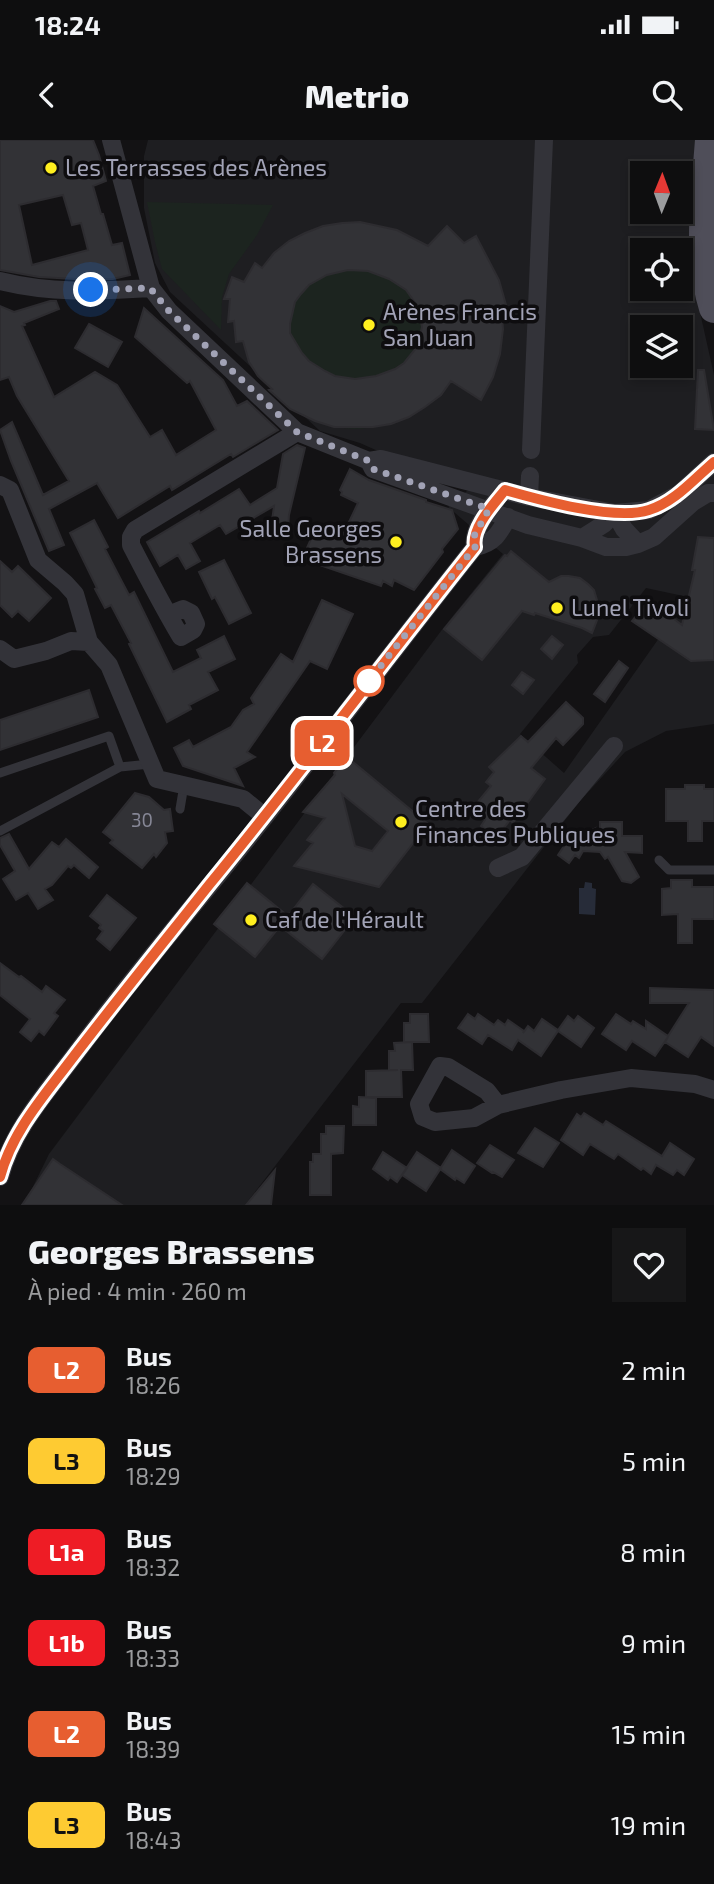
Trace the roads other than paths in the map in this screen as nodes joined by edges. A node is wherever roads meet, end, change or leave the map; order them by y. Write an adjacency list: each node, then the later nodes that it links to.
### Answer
1 (111, 140): 5 (street)
2 (544, 140): 8 (street)
3 (709, 140): 6 (main road)
4 (0, 281): 5 (street)
5 (150, 288): 7 (street)
6 (714, 308)
7 (297, 432): 9 (street); 22 (street)
8 (531, 450)
9 (369, 461): 13 (street); 16 (street)
10 (714, 462): 17 (street)
11 (530, 476): 15 (street)
12 (0, 485): 23 (street)
13 (505, 490): 15 (street); 16 (street); 18 (street)
14 (714, 493): 20 (street)
15 (529, 497): 17 (street)
16 (489, 509): 18 (street); 21 (street)
17 (615, 513): 19 (street); 20 (street)
18 (508, 517): 19 (street); 21 (street)
19 (582, 538): 20 (street)
20 (638, 544)
21 (475, 547): 31 (street)
22 (167, 615)
23 (89, 642): 24 (street); 26 (street)
24 (0, 649)
25 (614, 746): 34 (street)
26 (151, 764): 27 (lane); 29 (street)
27 (120, 767): 28 (lane); 32 (lane)
28 (0, 773)
29 (184, 785): 30 (lane); 31 (street)
30 (180, 809)
31 (265, 817): 38 (street)
32 (0, 831)
33 (659, 860): 35 (lane)
34 (498, 868)
35 (714, 870)
36 (714, 1090): 37 (street)
37 (498, 1105)
38 (0, 1177)

